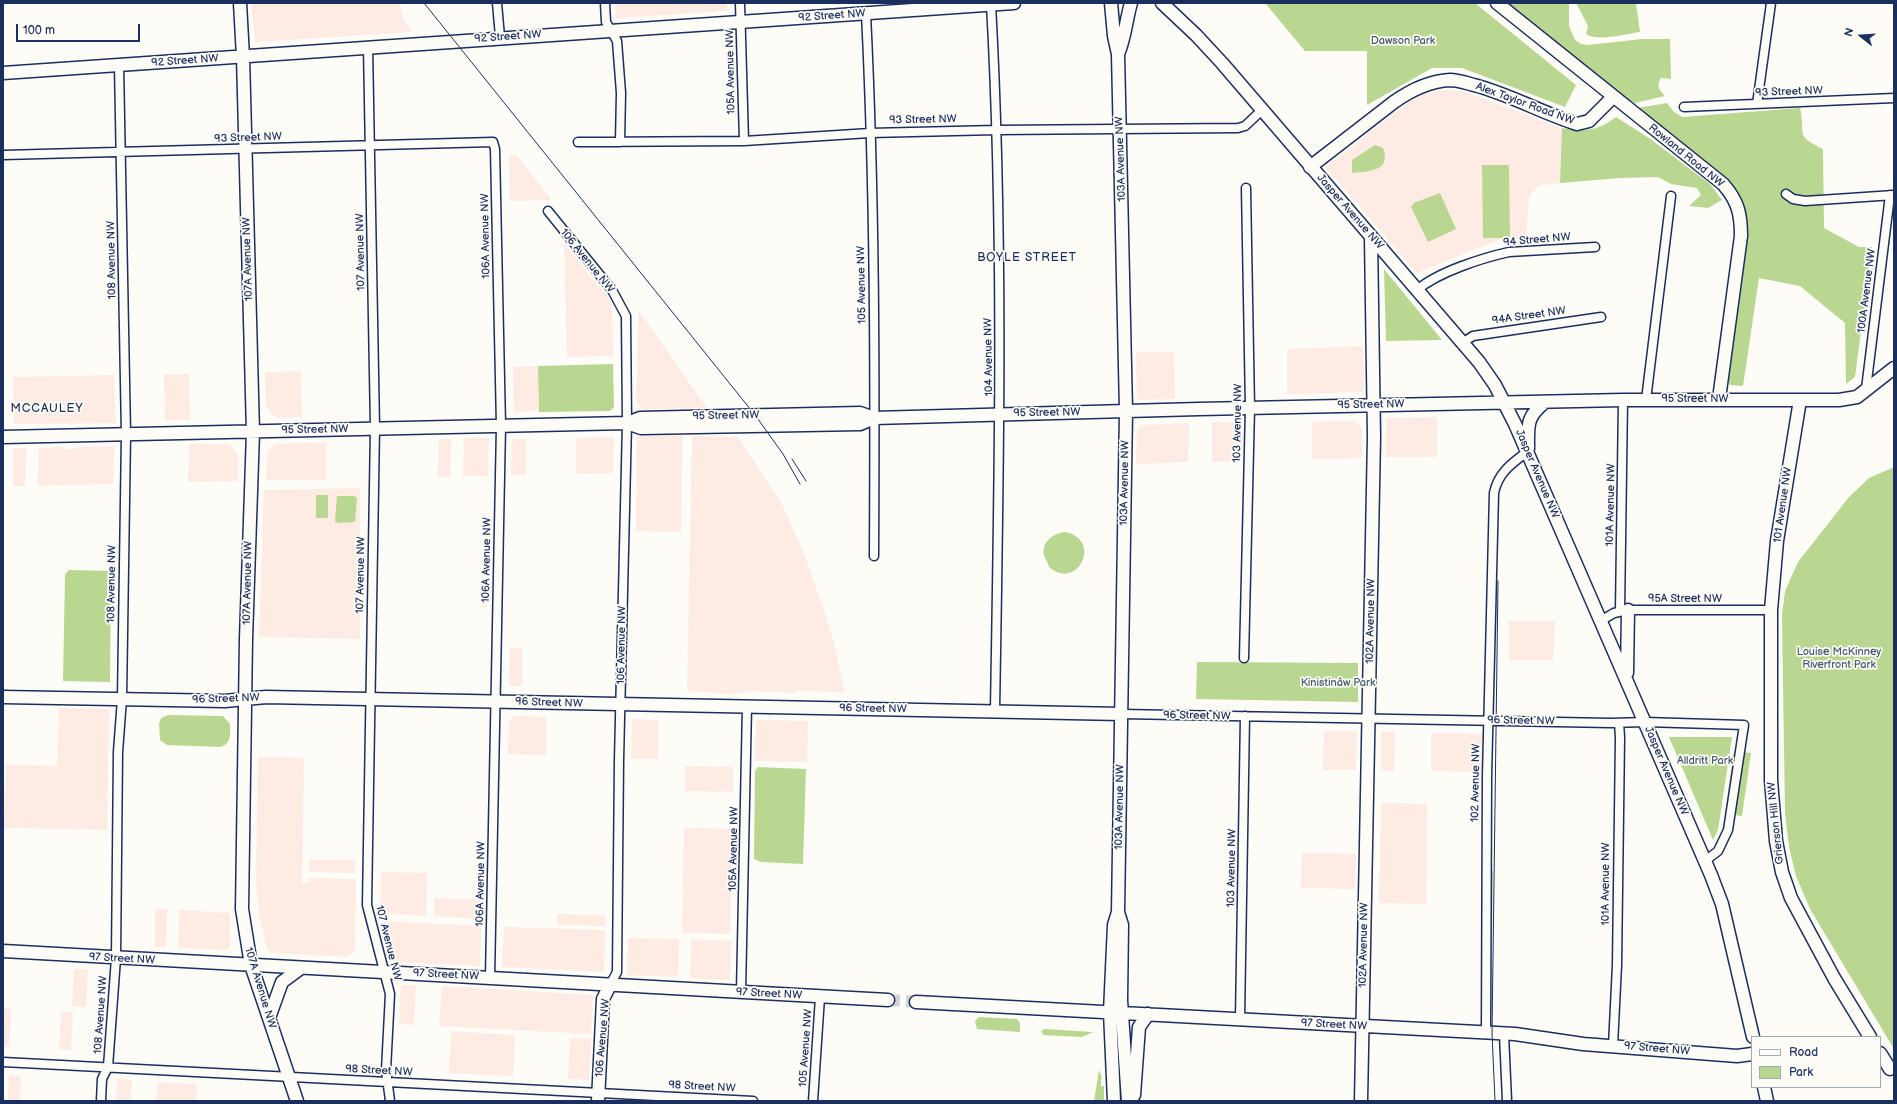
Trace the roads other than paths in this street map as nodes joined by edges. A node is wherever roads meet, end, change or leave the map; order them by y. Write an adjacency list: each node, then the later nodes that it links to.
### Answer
1 (240, 3): 20 (main road, 107A Avenue NW)
2 (497, 3): 17 (street)
3 (605, 3): 16 (street)
4 (740, 3): 15 (street, 105A Avenue NW)
5 (1014, 3): 12 (main road, 92 Street NW)
6 (1111, 3): 19 (main road, 103A Avenue NW)
7 (1125, 3): 14 (main road)
8 (1131, 3): 14 (main road, 103A Avenue NW)
9 (1162, 3): 27 (main road, Jasper Avenue NW)
10 (1497, 3): 23 (main road, Rowland Road NW)
11 (1771, 3): 25 (street)
12 (991, 4): 13 (main road, 92 Street NW); 29 (street, 104 Avenue NW)
13 (866, 14): 15 (main road, 92 Street NW); 30 (street, 105 Avenue NW)
14 (1127, 17): 19 (main road, 103A Avenue NW)
15 (741, 22): 16 (main road, 92 Street NW); 31 (street, 105A Avenue NW)
16 (611, 30): 17 (main road, 92 Street NW); 34 (street)
17 (500, 37): 18 (main road, 92 Street NW)
18 (368, 47): 20 (main road, 92 Street NW); 35 (street, 107 Avenue NW)
19 (1118, 54): 28 (main road, 103A Avenue NW)
20 (243, 57): 21 (main road, 92 Street NW); 36 (main road, 107A Avenue NW)
21 (119, 65): 22 (main road, 92 Street NW); 37 (street, 108 Avenue NW)
22 (3, 73)
23 (1613, 97): 39 (main road, Alex Taylor Road NW); 52 (main road, Rowland Road NW)
24 (1894, 98): 25 (street, 93 Street NW)
25 (1757, 104): 26 (street, 93 Street NW)
26 (1684, 107)
27 (1262, 110): 28 (street, 93 Street NW); 39 (main road, Jasper Avenue NW)
28 (1120, 129): 29 (street, 93 Street NW); 60 (main road, 103A Avenue NW)
29 (996, 130): 30 (street, 93 Street NW); 61 (street, 104 Avenue NW)
30 (870, 133): 31 (street, 93 Street NW); 62 (street, 105 Avenue NW)
31 (744, 141): 34 (street, 93 Street NW)
32 (493, 142): 35 (street, 93 Street NW); 64 (street, 106A Avenue NW)
33 (578, 142): 34 (street, 93 Street NW)
34 (620, 142)
35 (369, 146): 36 (street, 93 Street NW); 65 (street, 107 Avenue NW)
36 (245, 149): 37 (street, 93 Street NW); 66 (main road, 107A Avenue NW)
37 (121, 153): 38 (street, 93 Street NW); 67 (street, 108 Avenue NW)
38 (3, 155)
39 (1310, 167): 45 (main road, Jasper Avenue NW)
40 (1246, 188): 59 (street, 103 Avenue NW)
41 (1786, 194): 42 (street)
42 (1892, 195): 51 (street, 100A Avenue NW)
43 (1671, 196): 54 (street)
44 (548, 211): 63 (street, 106 Avenue NW)
45 (1371, 238): 47 (main road, Jasper Avenue NW); 58 (main road, 102A Avenue NW)
46 (1595, 247): 47 (street, 94 Street NW)
47 (1417, 290): 49 (main road, Jasper Avenue NW)
48 (1601, 317): 49 (street, 94A Street NW)
49 (1462, 343): 56 (main road, Jasper Avenue NW)
50 (1894, 368): 51 (main road, 95 Street NW)
51 (1866, 390): 55 (main road, 95 Street NW)
52 (1719, 399): 54 (main road, 95 Street NW); 55 (main road, 95 Street NW)
53 (1624, 400): 54 (main road, 95 Street NW); 57 (main road, 95 Street NW); 72 (street, 101A Avenue NW)
54 (1646, 400)
55 (1800, 400): 71 (main road, 101 Avenue NW)
56 (1503, 402): 57 (main road, 95 Street NW); 58 (main road, 95 Street NW); 69 (main road, Jasper Avenue NW)
57 (1545, 402): 69 (main road)
58 (1375, 405): 59 (main road, 95 Street NW); 86 (main road, 102A Avenue NW)
59 (1250, 408): 60 (main road, 95 Street NW); 74 (street, 103 Avenue NW)
60 (1126, 411): 61 (main road, 95 Street NW); 84 (main road, 103A Avenue NW)
61 (1000, 414): 62 (main road, 95 Street NW); 83 (street, 104 Avenue NW)
62 (874, 418): 63 (main road, 95 Street NW); 70 (street, 105 Avenue NW)
63 (627, 424): 64 (main road, 95 Street NW); 81 (street, 106 Avenue NW)
64 (501, 426): 65 (main road, 95 Street NW); 80 (street, 106A Avenue NW)
65 (375, 428): 66 (main road, 95 Street NW); 79 (street, 107 Avenue NW)
66 (252, 432): 67 (main road, 95 Street NW); 77 (main road, 107A Avenue NW)
67 (126, 434): 68 (main road, 95 Street NW); 78 (street, 108 Avenue NW)
68 (3, 437)
69 (1527, 452): 73 (main road, Jasper Avenue NW); 87 (street, 102 Avenue NW)
70 (874, 556)
71 (1771, 610): 72 (street, 95A Street NW); 110 (main road, Grierson Hill NW)
72 (1624, 611): 73 (street, 95A Street NW); 75 (main road)
73 (1602, 620): 75 (main road, Jasper Avenue NW)
74 (1244, 658)
75 (1628, 682): 88 (main road, Jasper Avenue NW)
76 (3, 697): 78 (main road, 96 Street NW)
77 (245, 698): 78 (main road, 96 Street NW); 79 (main road, 96 Street NW); 93 (main road, 107A Avenue NW)
78 (122, 699): 92 (street, 108 Avenue NW)
79 (371, 699): 80 (main road, 96 Street NW); 95 (street, 107 Avenue NW)
80 (495, 701): 81 (main road, 96 Street NW); 96 (street, 106A Avenue NW)
81 (621, 705): 82 (main road, 96 Street NW); 97 (street, 106 Avenue NW)
82 (747, 706): 83 (main road, 96 Street NW); 98 (street, 105A Avenue NW)
83 (995, 710): 84 (main road, 96 Street NW)
84 (1121, 714): 85 (street, 96 Street NW); 102 (main road, 103A Avenue NW)
85 (1245, 716): 86 (street, 96 Street NW); 105 (street, 103 Avenue NW)
86 (1369, 718): 87 (street, 96 Street NW); 106 (main road, 102A Avenue NW)
87 (1489, 721): 89 (street, 96 Street NW); 107 (street, 102 Avenue NW)
88 (1645, 722): 89 (street, 96 Street NW); 90 (main road, Jasper Avenue NW); 90 (street, 96 Street NW)
89 (1619, 723): 111 (street, 101A Avenue NW)
90 (1705, 860): 109 (main road, Jasper Avenue NW)
91 (3, 952): 92 (main road, 97 Street NW)
92 (116, 958): 93 (main road, 97 Street NW); 115 (street, 108 Avenue NW)
93 (251, 965): 94 (main road, 97 Street NW); 104 (main road, 107A Avenue NW)
94 (301, 968): 95 (main road, 97 Street NW); 104 (main road)
95 (384, 972): 96 (main road, 97 Street NW); 118 (street, 107 Avenue NW)
96 (490, 978): 97 (main road, 97 Street NW)
97 (610, 985): 98 (main road, 97 Street NW); 120 (main road, 106 Avenue NW)
98 (741, 992): 99 (main road, 97 Street NW)
99 (820, 997): 100 (main road, 97 Street NW); 125 (street, 105 Avenue NW)
100 (888, 1000)
101 (916, 1002): 102 (main road, 97 Street NW)
102 (1116, 1012): 103 (main road, 97 Street NW); 126 (main road, 103A Avenue NW); 127 (main road, 103A Avenue NW)
103 (1148, 1014): 105 (main road, 97 Street NW); 127 (main road)
104 (269, 1018): 117 (main road, 107A Avenue NW)
105 (1240, 1019): 106 (main road, 97 Street NW)
106 (1362, 1026): 107 (main road, 97 Street NW); 128 (main road, 102A Avenue NW)
107 (1486, 1032): 108 (main road, 97 Street NW)
108 (1504, 1034): 111 (main road, 97 Street NW); 129 (street)
109 (1753, 1036)
110 (1869, 1036)
111 (1613, 1046): 112 (main road, 97 Street NW)
112 (1751, 1054)
113 (1881, 1055): 116 (main road)
114 (3, 1062): 115 (street, 98 Street NW)
115 (108, 1067): 117 (street, 98 Street NW); 121 (street, 108 Avenue NW)
116 (1890, 1069)
117 (289, 1077): 118 (street, 98 Street NW); 122 (main road, 107A Avenue NW)
118 (388, 1082): 120 (street, 98 Street NW); 123 (street, 107 Avenue NW)
119 (1764, 1088): 130 (main road)
120 (598, 1097): 124 (street, 98 Street NW)
121 (101, 1101)
122 (297, 1101)
123 (390, 1101)
124 (753, 1101)
125 (813, 1101)
126 (1114, 1101)
127 (1129, 1101)
128 (1360, 1101)
129 (1507, 1101)
130 (1767, 1101)

